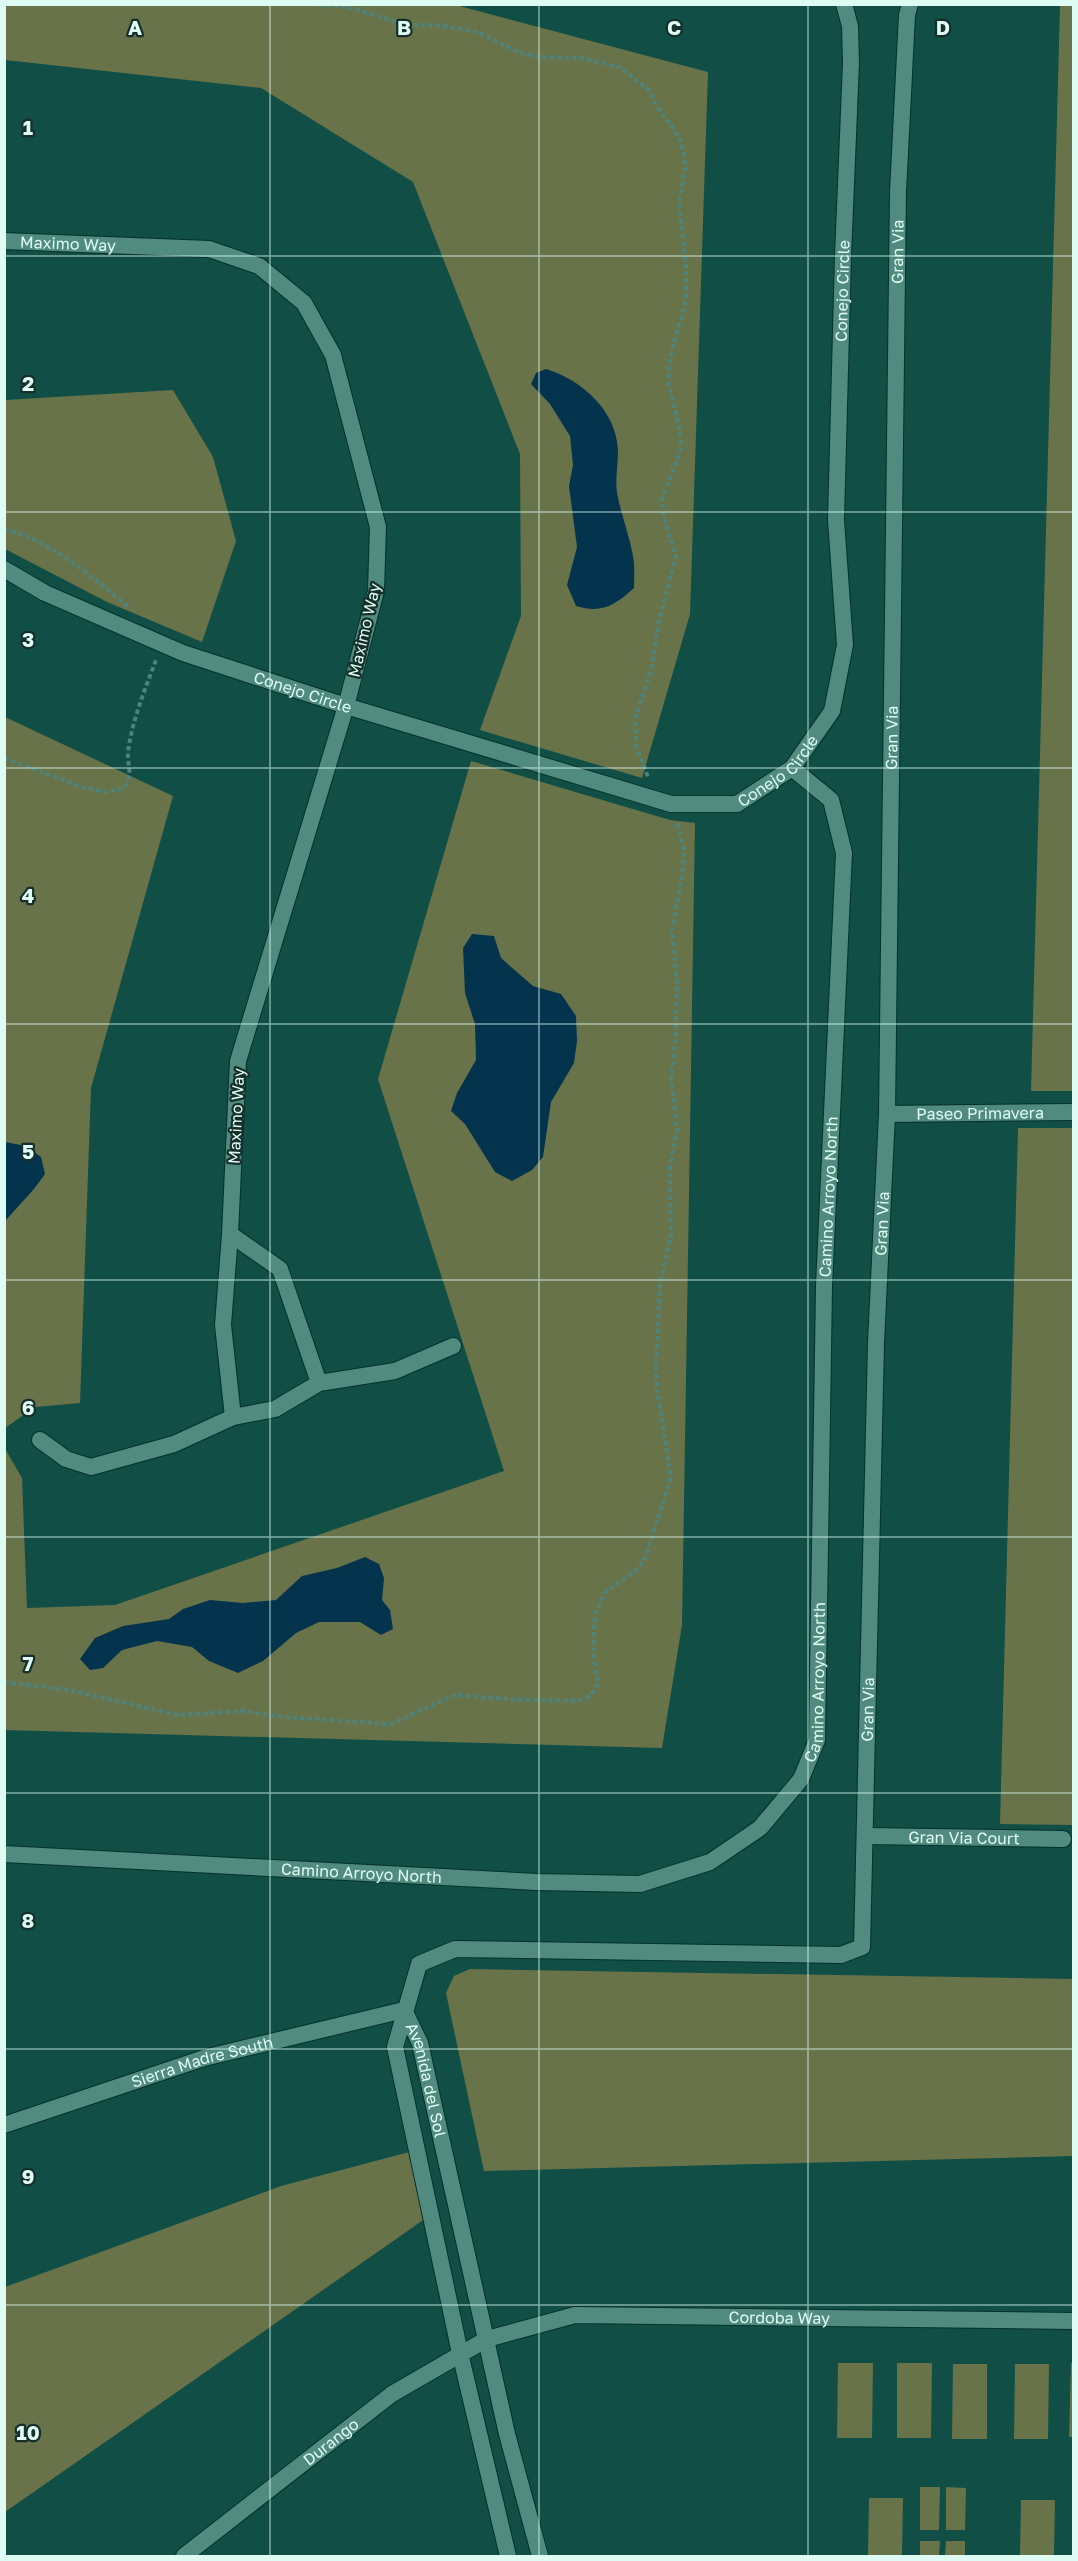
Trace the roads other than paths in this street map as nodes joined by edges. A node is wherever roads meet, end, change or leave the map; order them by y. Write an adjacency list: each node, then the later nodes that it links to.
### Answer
1 (844, 4): 6 (street, Conejo Circle)
2 (910, 4): 8 (street, Gran Via)
3 (4, 241): 5 (street, Maximo Way)
4 (4, 569): 5 (street, Conejo Circle)
5 (346, 706): 6 (street, Conejo Circle); 9 (street, Maximo Way)
6 (792, 768): 16 (street, Camino Arroyo North)
7 (1074, 1112): 8 (street, Paseo Primavera)
8 (887, 1114): 14 (street, Gran Via)
9 (230, 1234): 11 (street); 12 (street, Maximo Way)
10 (453, 1346): 11 (street)
11 (319, 1383): 12 (street)
12 (233, 1417): 13 (street)
13 (40, 1440)
14 (864, 1836): 15 (street, Gran Via Court); 17 (street, Gran Via)
15 (1063, 1839)
16 (4, 1854)
17 (404, 2010): 18 (street, Sierra Madre South); 20 (street, Avenida del Sol); 21 (street, Avenida del Sol)
18 (4, 2125)
19 (1074, 2321): 20 (street, Cordoba Way)
20 (487, 2339): 21 (street, Durango); 24 (street, Avenida del Sol)
21 (460, 2353): 22 (street, Durango); 23 (street, Avenida del Sol)
22 (184, 2556)
23 (508, 2556)
24 (540, 2556)

